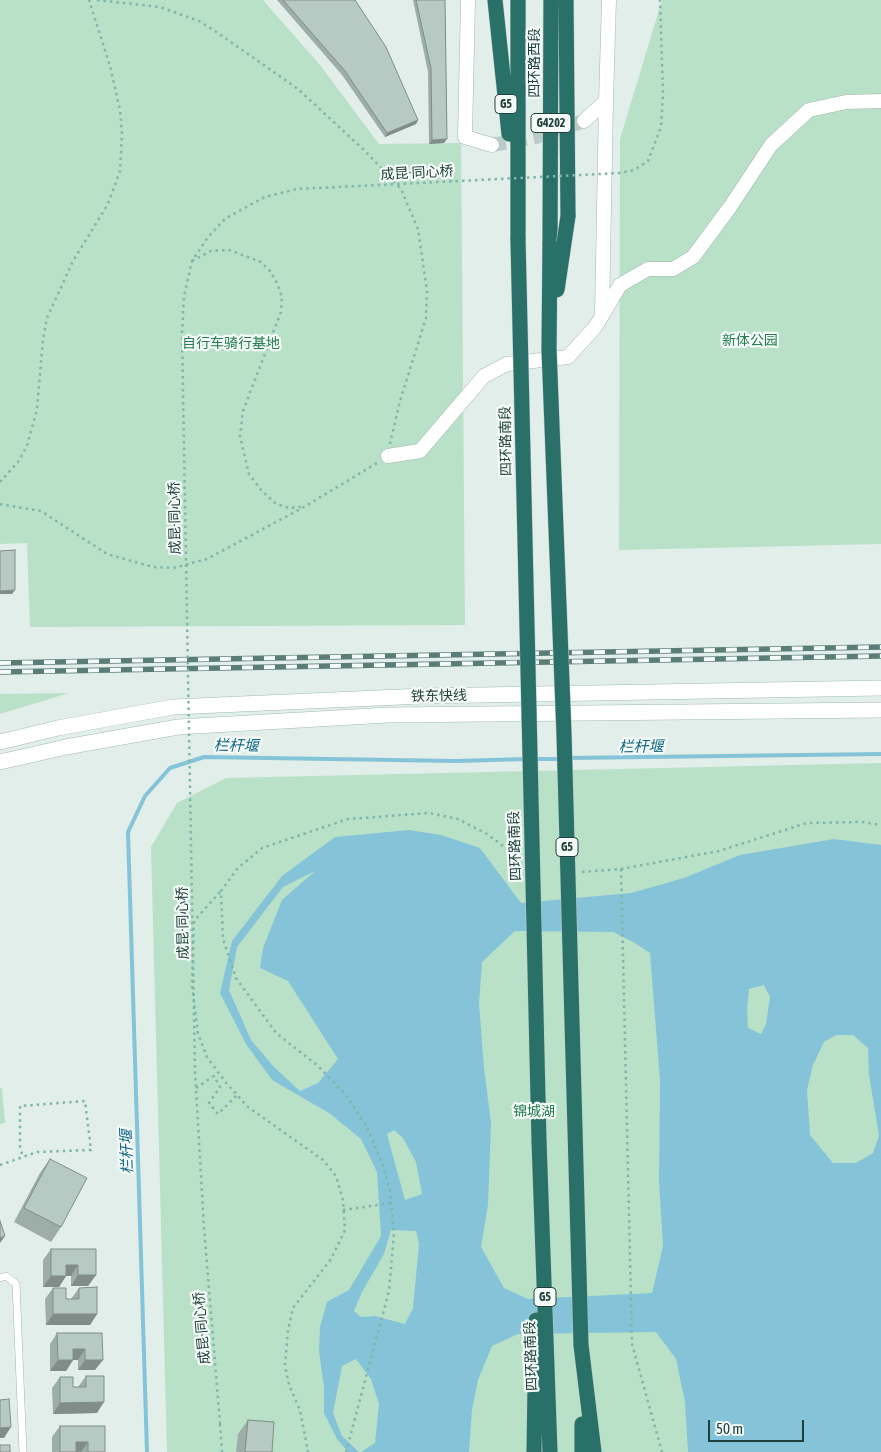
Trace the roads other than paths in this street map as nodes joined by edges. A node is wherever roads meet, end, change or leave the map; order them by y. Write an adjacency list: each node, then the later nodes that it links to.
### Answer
1 (468, 0): 10 (street)
2 (495, 0): 11 (highway, G5)
3 (518, 0): 11 (highway, 四环路西段 / G4202)
4 (551, 0): 14 (highway, 四环路西段 / G4202, bridge)
5 (609, 0): 7 (street)
6 (565, 4): 14 (highway, G5, bridge)
7 (606, 101): 9 (street); 13 (street)
8 (881, 101): 13 (street)
9 (584, 121)
10 (492, 145)
11 (517, 207): 12 (highway, 四环路西段 / G5)
12 (518, 240): 20 (highway, 四环路南段 / G5, bridge)
13 (602, 316): 15 (street)
14 (549, 349): 22 (highway, G5, bridge)
15 (388, 456)
16 (881, 688): 18 (main road, 铁东快线)
17 (881, 710): 19 (main road, 铁东快线)
18 (0, 742)
19 (0, 762)
20 (539, 1141): 24 (highway); 25 (highway, 四环路南段 / G5)
21 (0, 1278): 23 (lane)
22 (581, 1345): 26 (highway, G5); 27 (highway)
23 (23, 1452)
24 (534, 1452)
25 (550, 1452)
26 (582, 1452)
27 (594, 1452)

